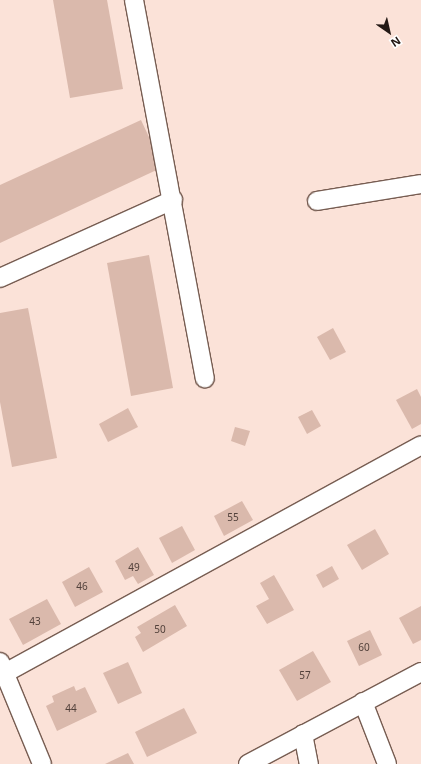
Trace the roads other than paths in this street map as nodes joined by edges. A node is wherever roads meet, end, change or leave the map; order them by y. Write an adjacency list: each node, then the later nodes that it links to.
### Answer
1 (134, 0): 3 (street)
2 (421, 184): 4 (street)
3 (174, 200): 5 (street); 6 (street)
4 (317, 201)
5 (0, 278)
6 (205, 378)
7 (421, 445): 8 (street)
8 (2, 667): 12 (street)
9 (421, 672): 10 (street)
10 (363, 702): 11 (street); 15 (street)
11 (303, 734): 13 (street); 14 (street)
12 (42, 764)
13 (248, 764)
14 (309, 764)
15 (387, 764)

